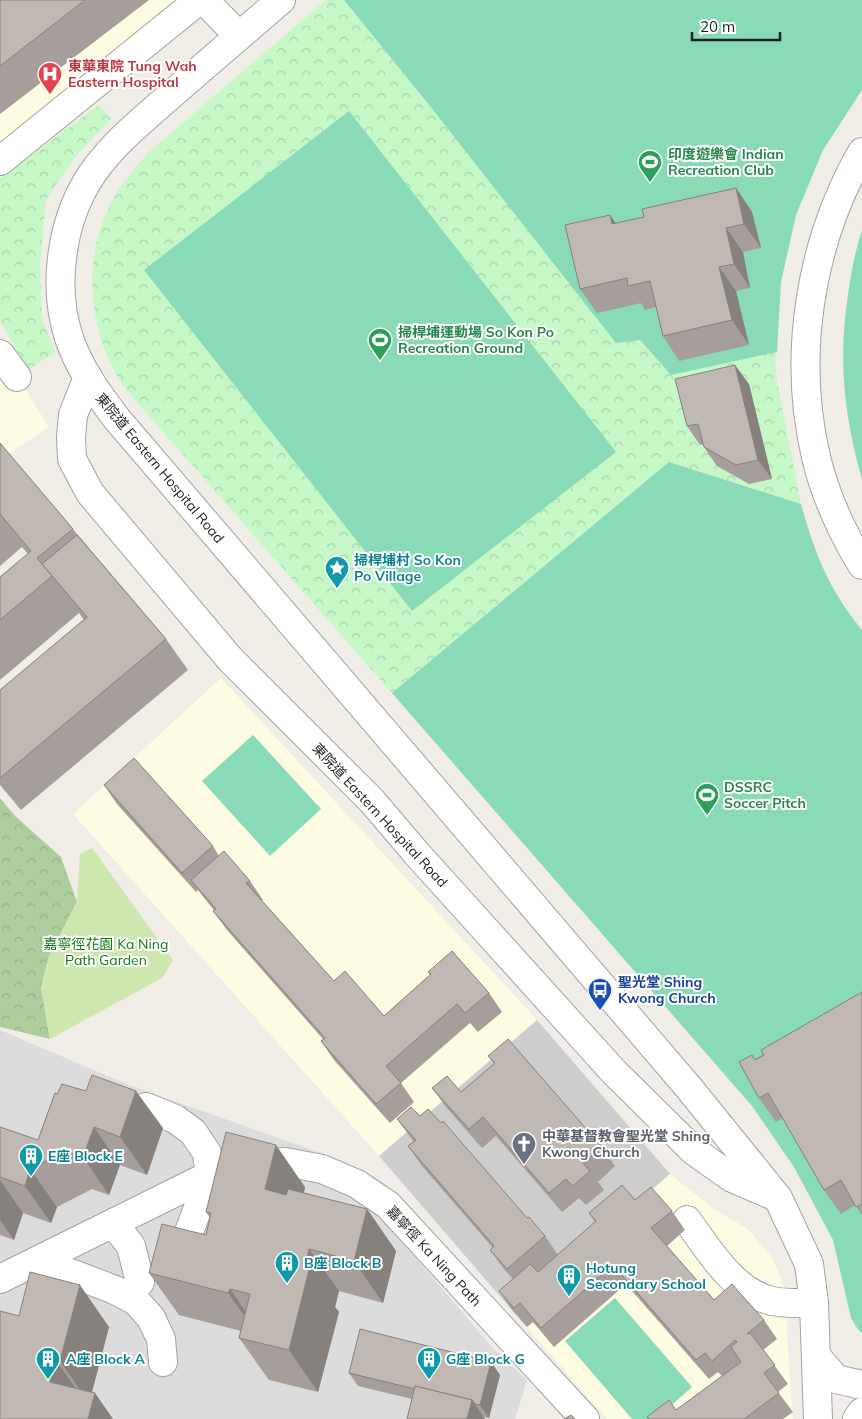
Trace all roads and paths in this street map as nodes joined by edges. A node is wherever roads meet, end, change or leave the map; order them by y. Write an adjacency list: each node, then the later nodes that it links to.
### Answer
1 (199, 0): 6 (street)
2 (204, 0): 4 (street)
3 (281, 0): 4 (street, 東院道 Eastern Hospital Road)
4 (239, 36): 9 (street, 東院道 Eastern Hospital Road)
5 (862, 152): 10 (street)
6 (0, 161)
7 (0, 354): 8 (street)
8 (17, 377)
9 (88, 377): 13 (street, 東院道 Eastern Hospital Road); 13 (street, 東院道 Eastern Hospital Road)
10 (862, 566)
11 (146, 1107): 12 (street)
12 (210, 1175): 15 (street, 嘉寧徑 Ka Ning Path); 18 (street); 24 (street, 嘉寧徑 Ka Ning Path)
13 (778, 1198): 19 (street, 東院道 Eastern Hospital Road)
14 (687, 1220): 19 (street)
15 (113, 1223): 16 (street, 嘉寧徑 Ka Ning Path); 18 (street)
16 (39, 1260): 17 (street, 嘉寧徑 Ka Ning Path); 18 (street)
17 (0, 1279)
18 (139, 1282): 21 (street)
19 (814, 1303): 20 (street, 東院道 Eastern Hospital Road)
20 (816, 1356): 22 (street); 25 (street, 東院道 Eastern Hospital Road)
21 (163, 1362)
22 (862, 1385)
23 (862, 1412): 26 (street)
24 (585, 1419)
25 (818, 1419)
26 (857, 1419)

